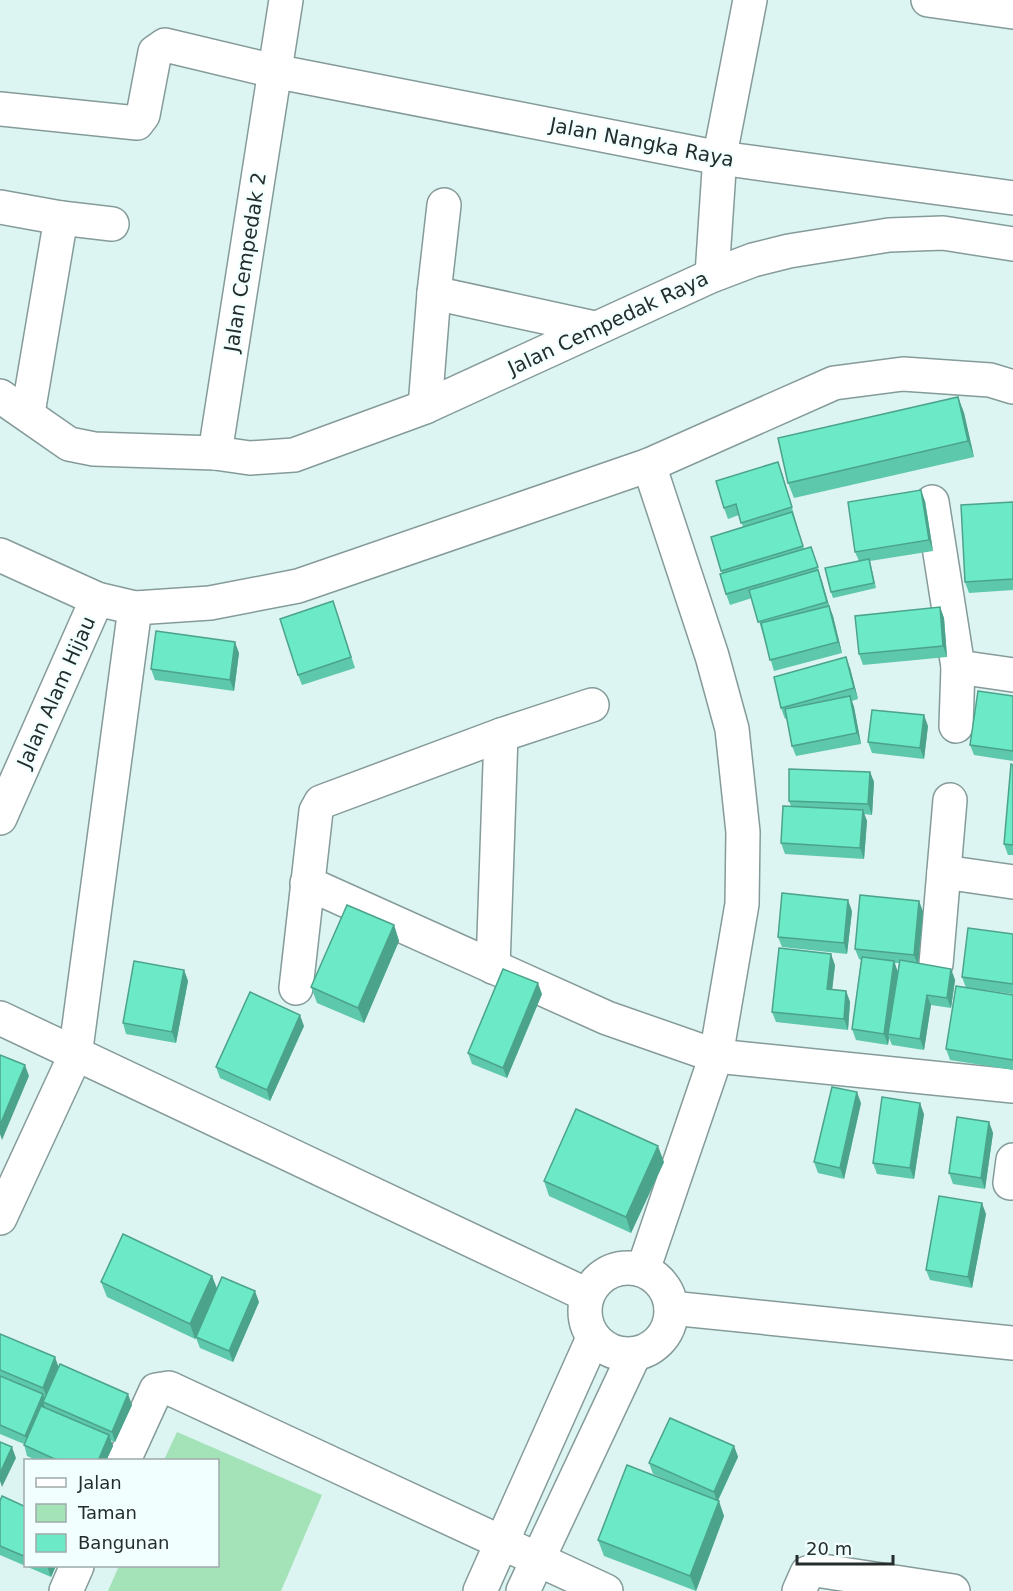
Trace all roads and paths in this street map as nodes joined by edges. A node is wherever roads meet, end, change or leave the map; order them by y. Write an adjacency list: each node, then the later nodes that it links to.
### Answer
1 (286, 0): 5 (street, Jalan Cempedak 2)
2 (750, 0): 7 (street)
3 (928, 0): 4 (street)
4 (1013, 12)
5 (274, 71): 6 (street, Jalan Nangka Raya); 7 (street, Jalan Nangka Raya); 21 (street, Jalan Cempedak 2)
6 (0, 109)
7 (720, 158): 8 (street, Jalan Nangka Raya); 14 (street)
8 (1013, 198)
9 (444, 205): 15 (street)
10 (0, 207): 11 (street)
11 (61, 218): 12 (street); 20 (street)
12 (112, 224)
13 (1013, 244): 14 (street, Jalan Cempedak Raya)
14 (712, 275): 16 (street, Jalan Cempedak Raya)
15 (434, 293): 16 (street); 19 (street)
16 (595, 328): 19 (street, Jalan Cempedak Raya)
17 (1013, 387): 22 (street)
18 (0, 396): 20 (street, Jalan Cempedak Raya)
19 (425, 407): 21 (street, Jalan Cempedak Raya)
20 (28, 413): 21 (street, Jalan Cempedak Raya)
21 (215, 453)
22 (649, 465): 26 (street); 42 (street)
23 (932, 502): 27 (street)
24 (0, 555): 25 (street)
25 (97, 599): 26 (street); 33 (street, Jalan Alam Hijau)
26 (135, 608): 41 (street)
27 (958, 667): 28 (street); 30 (street)
28 (1013, 675)
29 (592, 705): 31 (street)
30 (956, 726)
31 (501, 735): 36 (street); 38 (street)
32 (950, 800): 34 (street)
33 (0, 818)
34 (944, 872): 35 (street); 37 (street)
35 (1013, 882)
36 (307, 883): 38 (street); 39 (street)
37 (936, 964)
38 (493, 967): 42 (street)
39 (296, 988)
40 (0, 1018): 41 (street)
41 (75, 1056): 44 (street); 46 (street)
42 (716, 1056): 43 (street); 45 (street)
43 (1013, 1086)
44 (0, 1218)
45 (643, 1270): 46 (street); 47 (street)
46 (587, 1295): 48 (street)
47 (671, 1308): 49 (street); 50 (street)
48 (593, 1338): 50 (street); 52 (street)
49 (1013, 1342)
50 (634, 1355): 53 (street)
51 (125, 1459): 52 (street)
52 (503, 1543): 53 (street); 56 (street)
53 (538, 1558): 57 (street); 58 (street)
54 (77, 1567): 55 (street)
55 (66, 1591)
56 (480, 1591)
57 (523, 1591)
58 (606, 1591)
59 (800, 1591): 60 (street)
60 (953, 1591)

